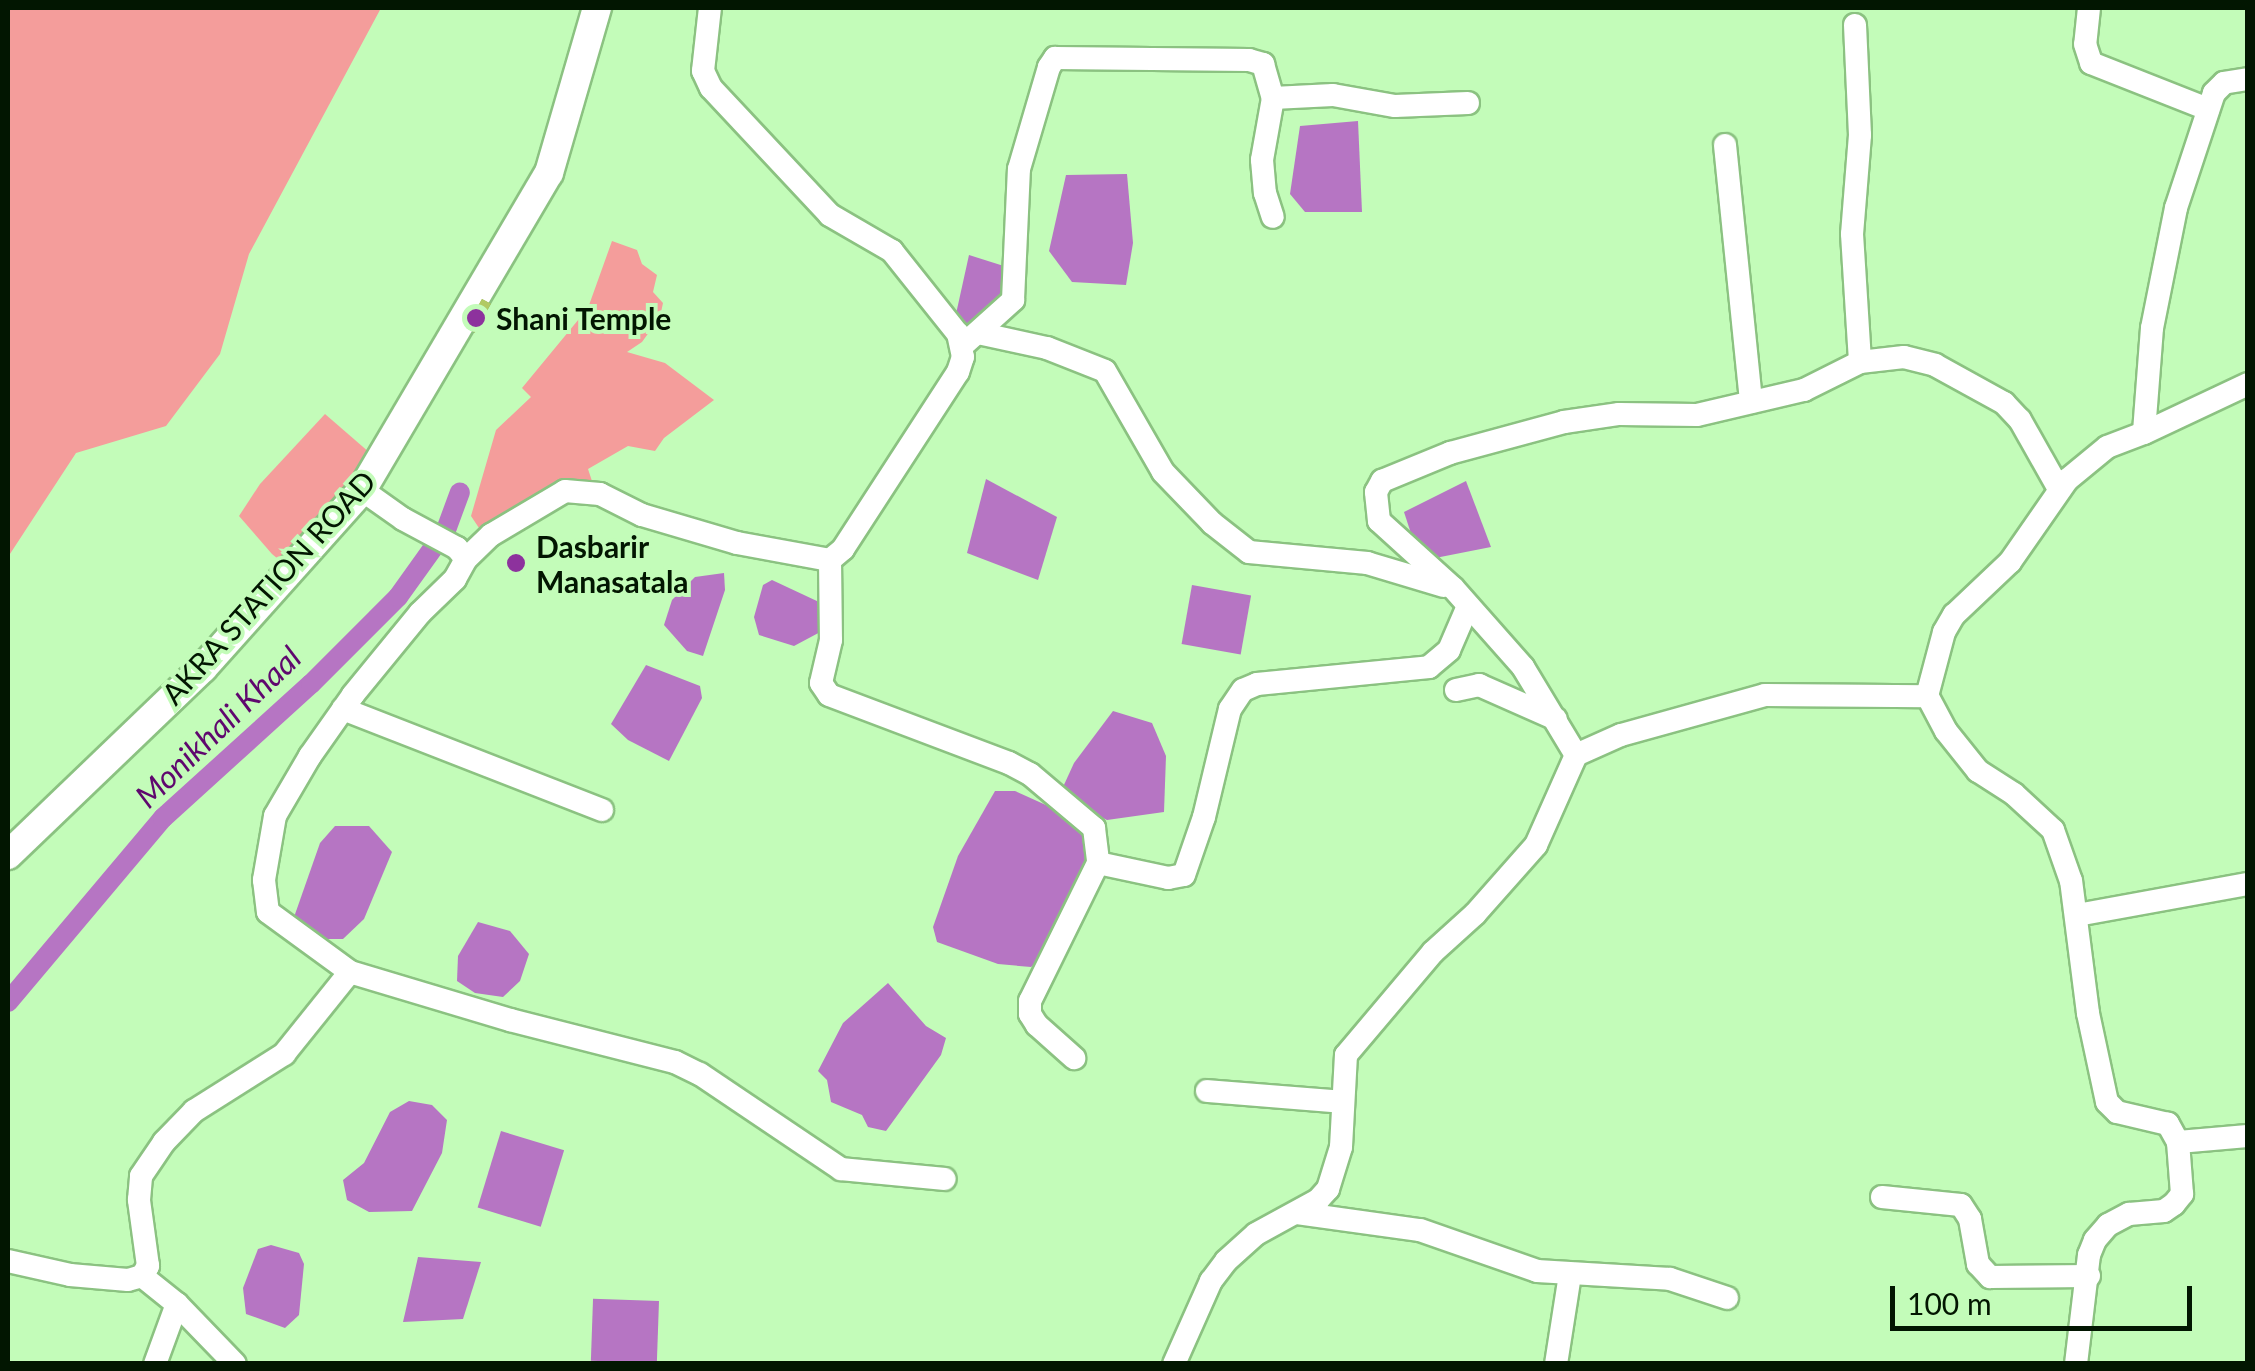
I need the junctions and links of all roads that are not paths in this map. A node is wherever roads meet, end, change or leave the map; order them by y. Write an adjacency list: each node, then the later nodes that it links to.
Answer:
1 (596, 8): 17 (main road, AKRA STATION ROAD)
2 (710, 8): 11 (street)
3 (2090, 8): 8 (street)
4 (1856, 26): 12 (street)
5 (2246, 75): 8 (street)
6 (1273, 98): 7 (street); 10 (street); 11 (street)
7 (1468, 103)
8 (2208, 109): 15 (street)
9 (1725, 145): 14 (street)
10 (1272, 217)
11 (970, 340): 19 (street); 20 (street)
12 (1860, 362): 14 (street); 16 (street)
13 (2248, 384): 15 (street)
14 (1751, 402): 20 (street)
15 (2144, 433): 16 (street)
16 (2069, 478): 22 (street)
17 (362, 490): 18 (street); 27 (main road, AKRA STATION ROAD)
18 (461, 553): 19 (street); 23 (street)
19 (830, 560): 28 (street)
20 (1460, 597): 24 (street); 28 (street)
21 (1456, 690): 24 (street)
22 (1927, 696): 25 (street); 30 (street)
23 (342, 709): 26 (street); 31 (street)
24 (1556, 719): 25 (street)
25 (1576, 755): 34 (street)
26 (602, 810)
27 (8, 855)
28 (1098, 862): 32 (street)
29 (2248, 884): 30 (street)
30 (2077, 915): 36 (street)
31 (350, 972): 37 (street); 42 (street)
32 (1074, 1058)
33 (1207, 1091): 34 (street)
34 (1344, 1102): 39 (street)
35 (2248, 1136): 36 (street)
36 (2178, 1142): 43 (street)
37 (945, 1179)
38 (1882, 1197): 43 (street)
39 (1297, 1213): 41 (street); 48 (street)
40 (8, 1261): 42 (street)
41 (1570, 1275): 44 (street); 49 (street)
42 (142, 1276): 45 (street)
43 (2089, 1276): 50 (street)
44 (1727, 1298)
45 (177, 1304): 46 (street); 47 (street)
46 (156, 1364)
47 (235, 1364)
48 (1174, 1364)
49 (1556, 1364)
50 (2076, 1364)

